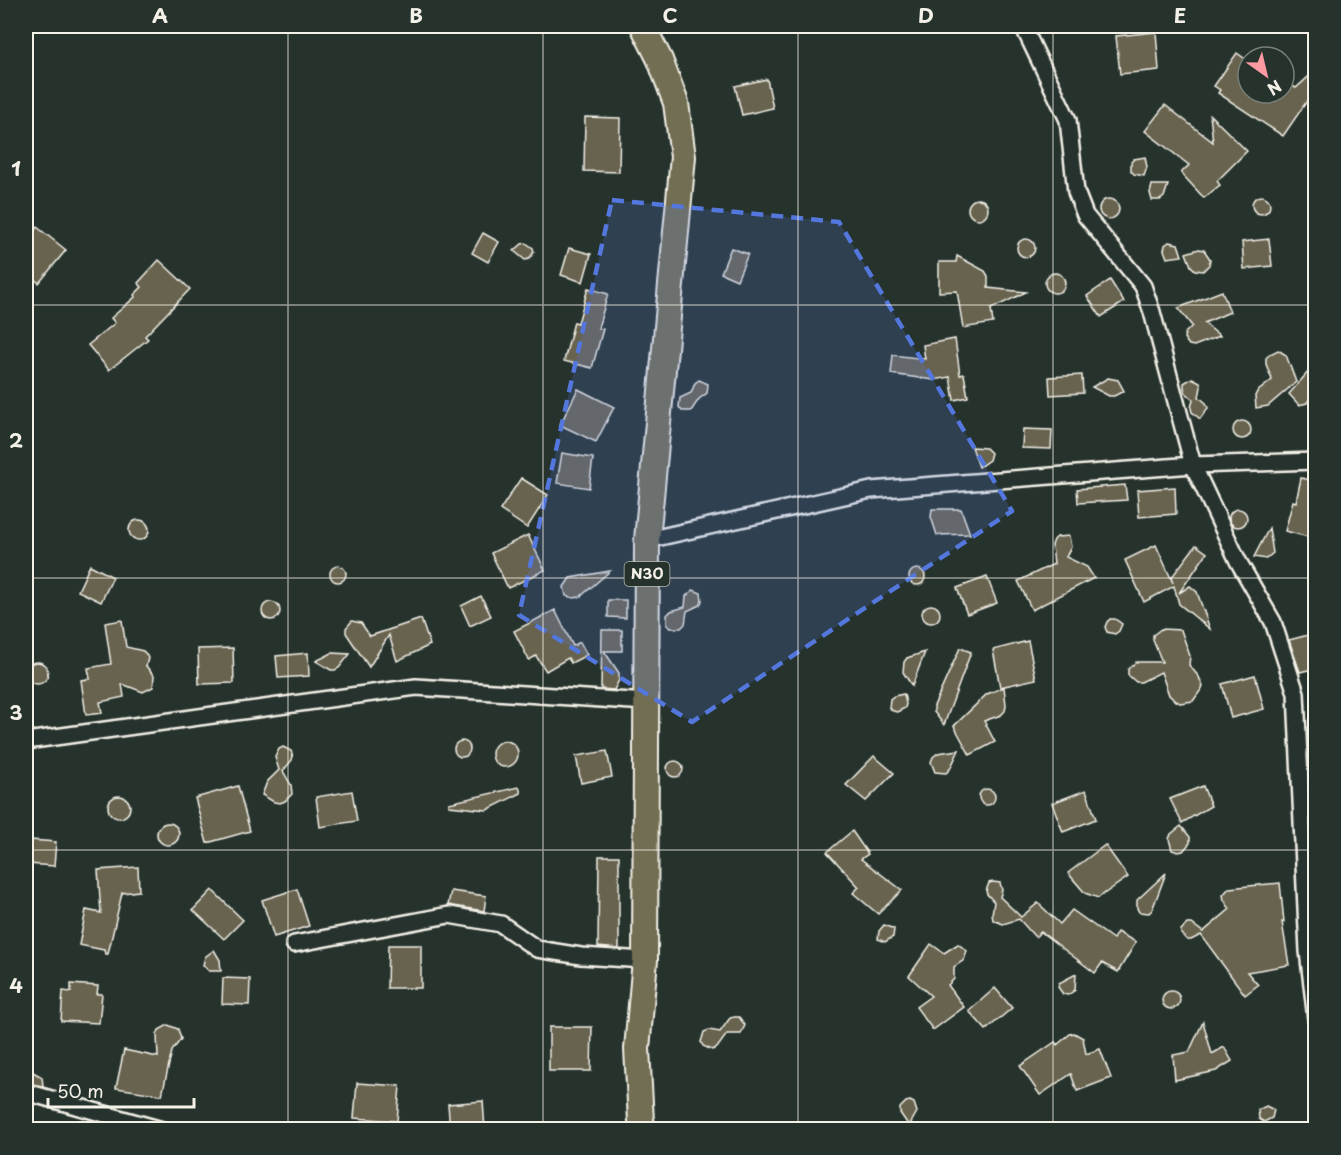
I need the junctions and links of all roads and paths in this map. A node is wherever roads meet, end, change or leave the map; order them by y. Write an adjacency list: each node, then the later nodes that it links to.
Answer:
1 (643, 26): 5 (main road, N30)
2 (1023, 26): 4 (street)
3 (1316, 461): 4 (street)
4 (1193, 465): 5 (street); 10 (street)
5 (647, 540): 6 (main road, N30)
6 (647, 702): 7 (street); 9 (main road, N30)
7 (26, 741)
8 (294, 944): 9 (street)
9 (645, 960): 13 (main road, N30)
10 (1316, 1019)
11 (26, 1092): 12 (street)
12 (162, 1130)
13 (644, 1130)

